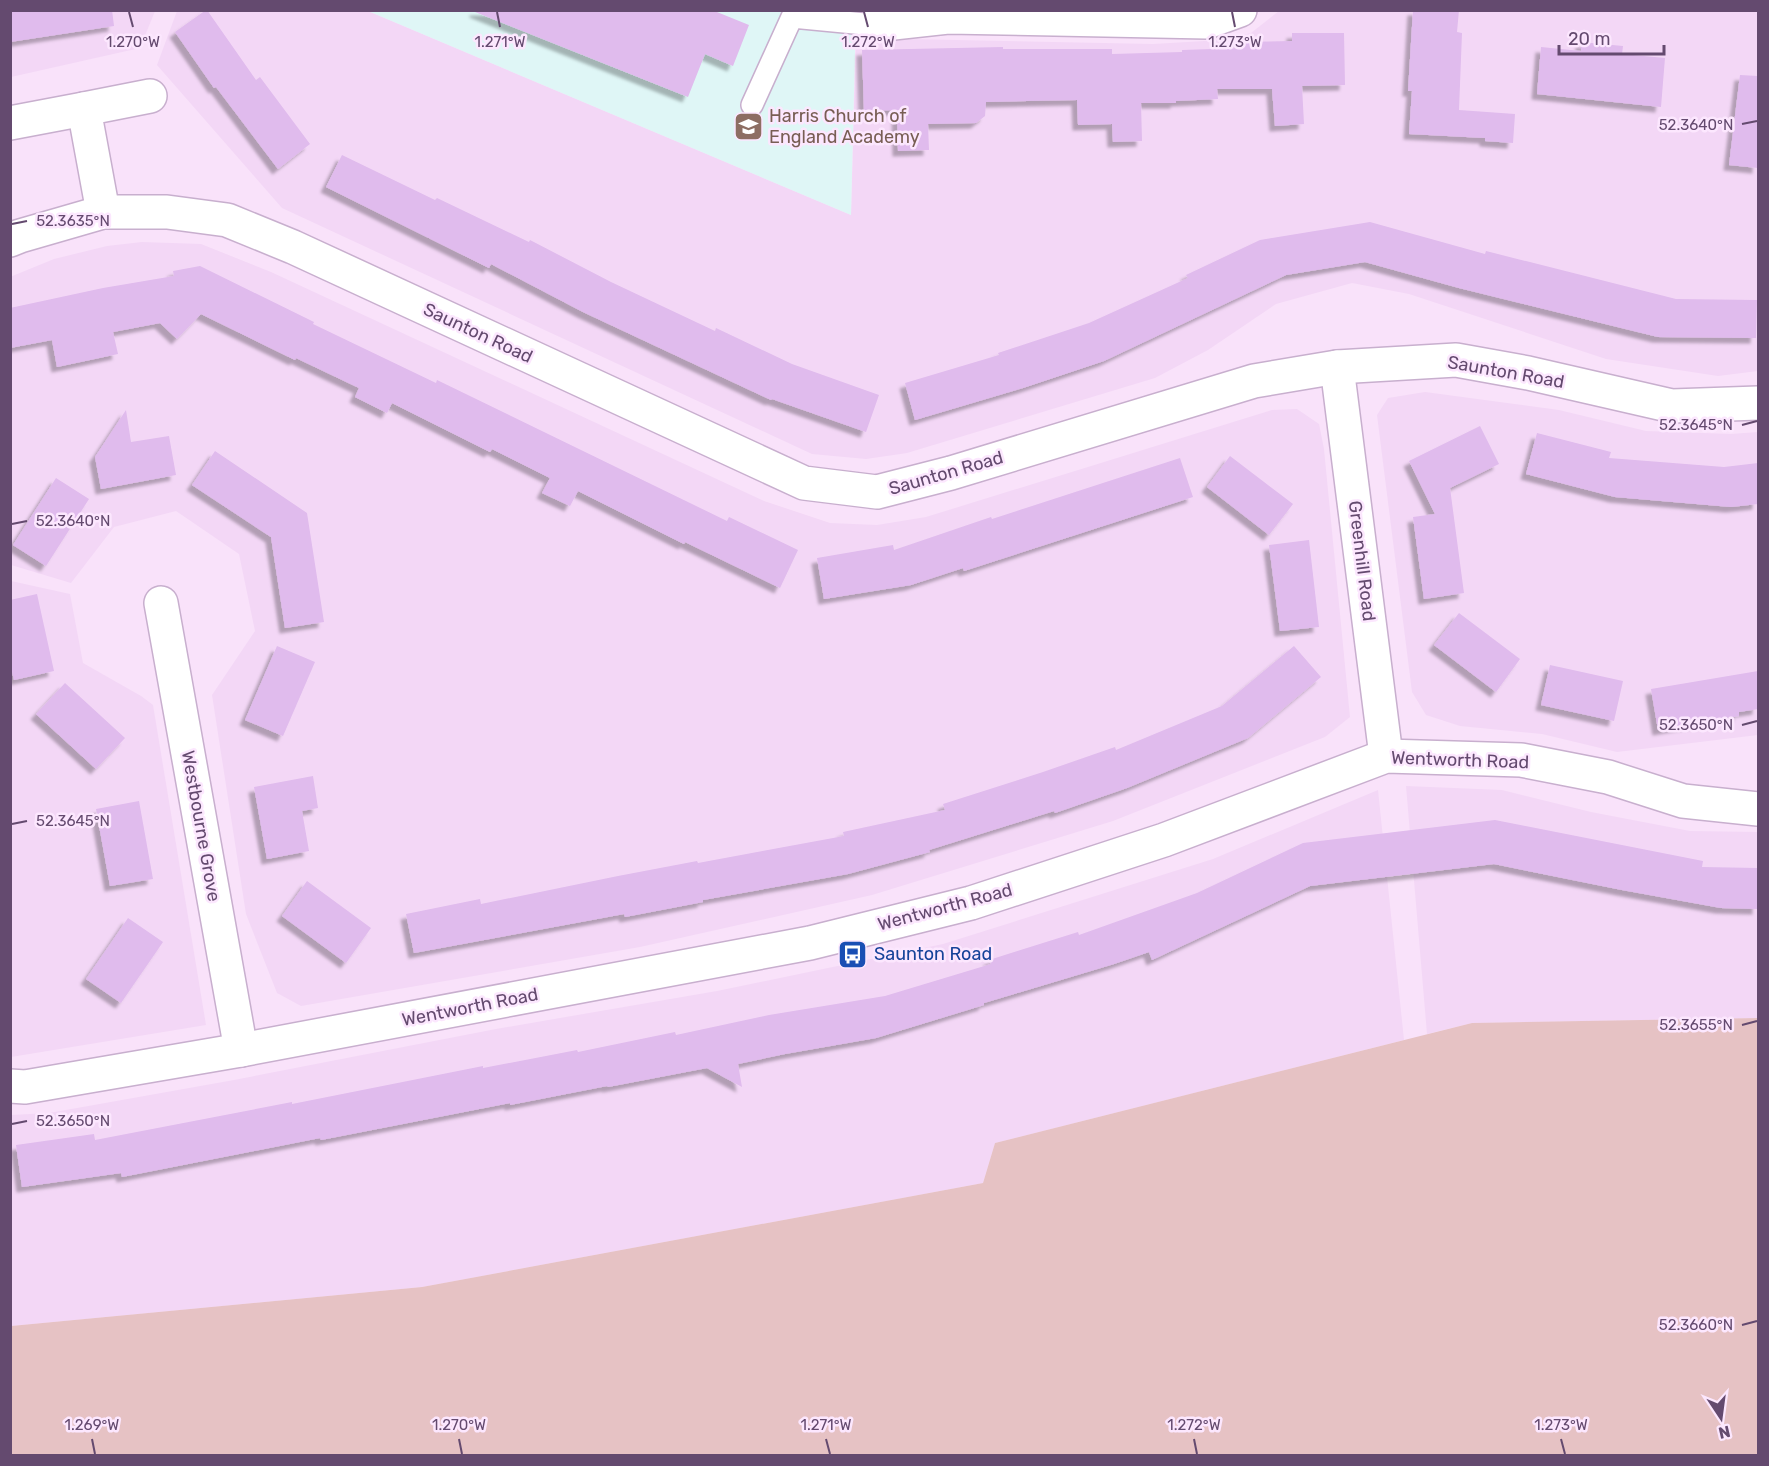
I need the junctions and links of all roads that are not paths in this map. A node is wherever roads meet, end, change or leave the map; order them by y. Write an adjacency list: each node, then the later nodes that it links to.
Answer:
1 (1240, 10): 3 (street)
2 (793, 14): 4 (lane); 6 (lane)
3 (947, 14): 4 (street)
4 (875, 25)
5 (150, 96): 7 (street)
6 (752, 105)
7 (84, 109): 8 (street); 9 (street)
8 (10, 123)
9 (103, 212): 10 (street, Saunton Road); 11 (street, Saunton Road)
10 (10, 240)
11 (1337, 367): 12 (street, Saunton Road); 14 (street, Greenhill Road)
12 (1758, 403)
13 (161, 603): 16 (street, Westbourne Grove)
14 (1386, 756): 15 (street, Wentworth Road); 16 (street, Wentworth Road)
15 (1758, 808)
16 (241, 1050): 17 (street, Wentworth Road)
17 (10, 1086)

